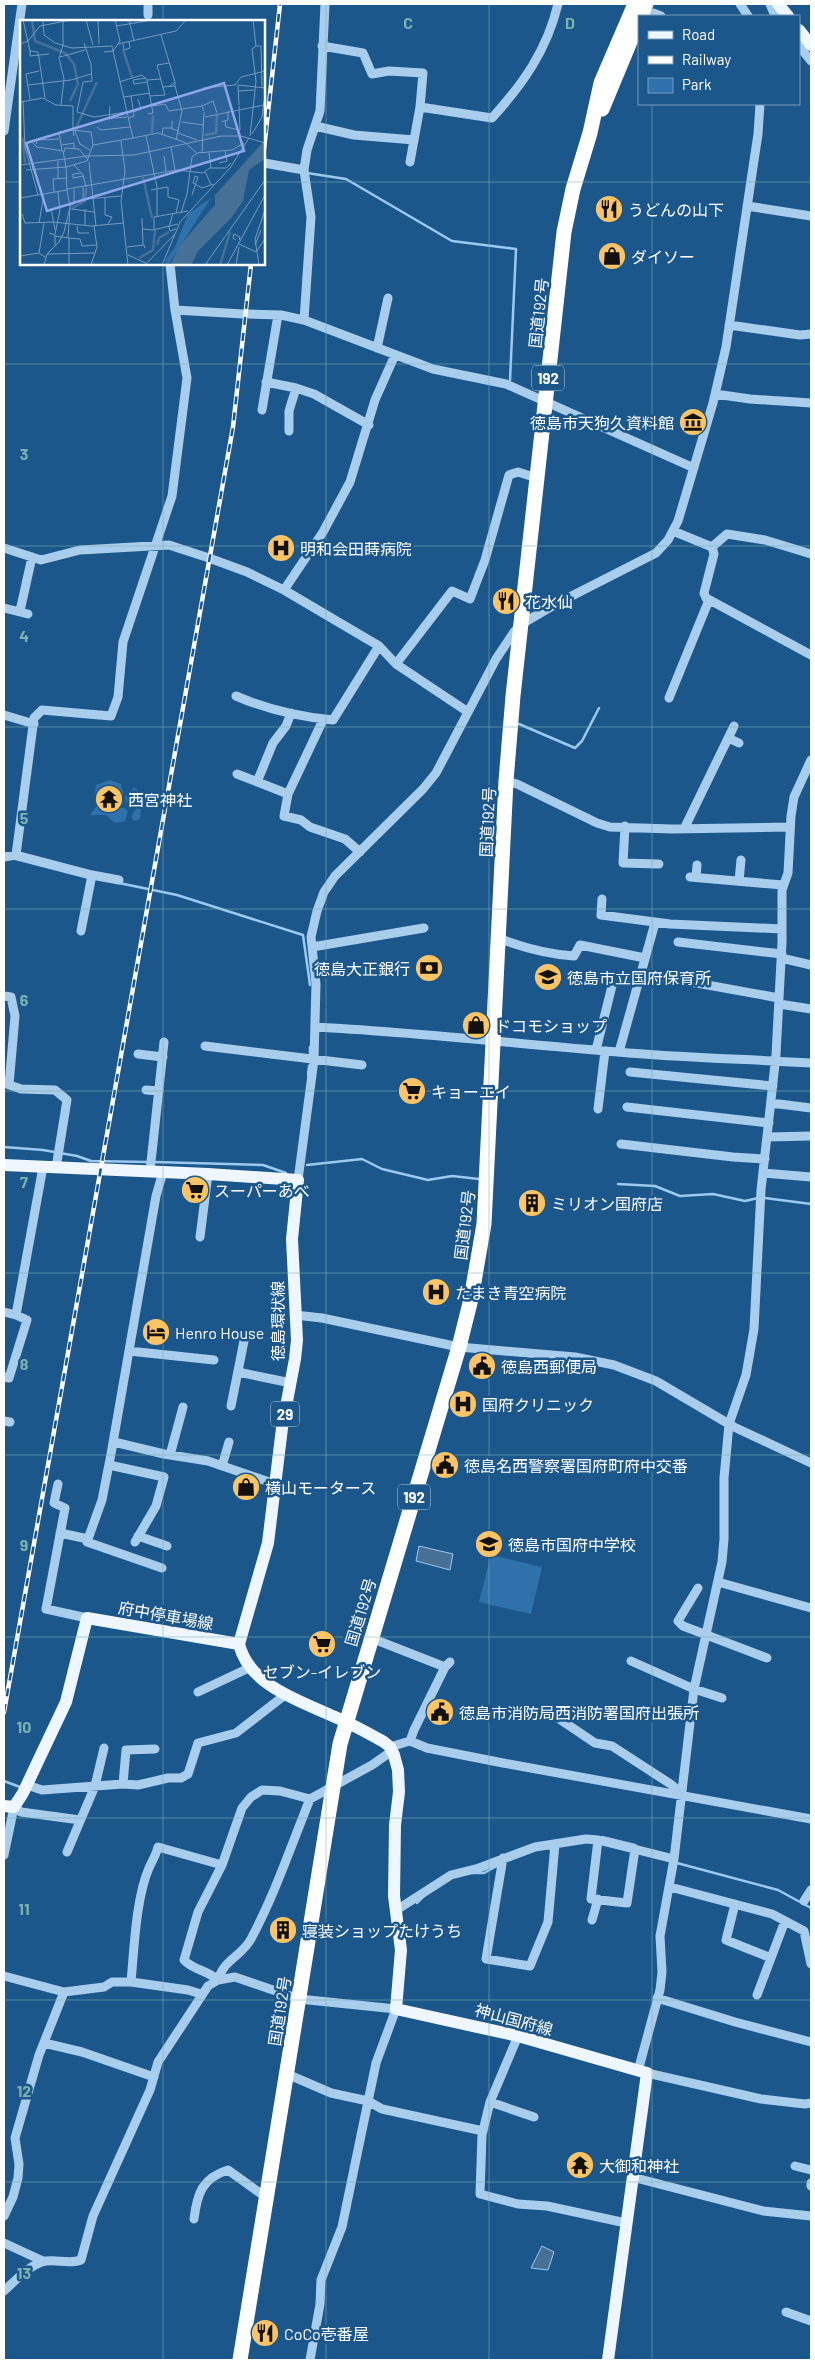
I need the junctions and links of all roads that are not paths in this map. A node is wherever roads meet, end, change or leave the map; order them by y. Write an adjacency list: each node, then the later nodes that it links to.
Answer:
1 (22, 4): 20 (street)
2 (148, 4): 8 (street)
3 (325, 4): 14 (street)
4 (558, 4): 18 (street)
5 (635, 4): 21 (highway, 国道192号 / 192)
6 (740, 4): 9 (street)
7 (778, 4): 10 (main road)
8 (148, 15)
9 (747, 15)
10 (787, 15)
11 (638, 22): 21 (highway, 国道192号 / 192)
12 (800, 31): 13 (main road)
13 (811, 45)
14 (322, 46): 18 (street); 19 (street)
15 (800, 47): 16 (street)
16 (811, 62)
17 (760, 105): 26 (street)
18 (420, 107): 22 (street)
19 (315, 126): 22 (street); 25 (street)
20 (4, 131)
21 (590, 133): 40 (highway, 国道192号 / 192)
22 (414, 140): 23 (street)
23 (410, 162)
24 (265, 163): 25 (street)
25 (304, 172): 32 (street)
26 (747, 206): 27 (street); 33 (street)
27 (811, 216)
28 (170, 265): 30 (street)
29 (388, 298): 35 (street)
30 (175, 310): 31 (street); 48 (street)
31 (278, 315): 32 (street); 37 (street)
32 (304, 320): 35 (street)
33 (729, 325): 34 (street); 39 (street)
34 (811, 334)
35 (377, 348): 36 (street)
36 (395, 355): 40 (street); 43 (street)
37 (266, 382): 38 (street); 42 (street)
38 (296, 388): 43 (street); 44 (street)
39 (716, 394): 41 (street); 45 (street)
40 (546, 401): 45 (street); 46 (highway, 国道192号 / 192)
41 (811, 403)
42 (262, 410)
43 (369, 425): 53 (street)
44 (289, 431)
45 (694, 468): 47 (street)
46 (537, 478): 56 (highway, 国道192号 / 192); 59 (street)
47 (673, 531): 49 (street); 56 (street)
48 (155, 547): 52 (street); 53 (street); 66 (street)
49 (712, 547): 51 (street); 54 (street)
50 (4, 548): 52 (street)
51 (811, 554)
52 (32, 557): 55 (street)
53 (284, 590): 57 (street)
54 (708, 600): 58 (street); 61 (street)
55 (4, 608)
56 (520, 625): 62 (street); 72 (highway, 国道192号 / 192)
57 (379, 646): 59 (street); 65 (street)
58 (811, 655)
59 (396, 664): 62 (street)
60 (236, 696): 63 (street)
61 (669, 698)
62 (468, 712): 78 (street)
63 (291, 713): 65 (street); 73 (street)
64 (4, 715): 66 (street)
65 (324, 720): 74 (street)
66 (34, 724): 79 (street)
67 (734, 726): 68 (street)
68 (728, 738): 69 (street); 77 (street)
69 (739, 743)
70 (811, 760): 76 (street)
71 (237, 774): 73 (street)
72 (506, 781): 75 (street); 92 (highway, 国道192号 / 192)
73 (257, 782): 74 (street)
74 (288, 794): 78 (street)
75 (625, 826): 77 (street); 81 (street)
76 (790, 827): 77 (street); 86 (street)
77 (684, 829)
78 (360, 852): 94 (street)
79 (10, 856): 83 (street)
80 (741, 860): 85 (street)
81 (658, 864)
82 (696, 865): 85 (street)
83 (92, 878): 84 (street); 91 (street)
84 (118, 880)
85 (739, 881): 86 (street)
86 (784, 885): 90 (street)
87 (602, 899): 88 (street)
88 (656, 923): 90 (street); 96 (street)
89 (424, 928): 94 (street)
90 (782, 928): 95 (street)
91 (81, 931)
92 (498, 938): 96 (street); 105 (highway, 国道192号 / 192)
93 (678, 942): 95 (street)
94 (312, 947): 103 (street)
95 (782, 956): 97 (street); 101 (street)
96 (645, 958): 98 (street)
97 (811, 965)
98 (641, 973): 101 (street); 108 (street)
99 (612, 986): 107 (street)
100 (4, 996): 116 (street)
101 (779, 1001): 102 (street); 112 (street)
102 (811, 1009)
103 (315, 1027): 105 (street); 111 (street)
104 (164, 1042): 110 (street)
105 (494, 1042): 107 (street); 141 (highway, 国道192号 / 192)
106 (205, 1046): 111 (street)
107 (600, 1051): 108 (street); 123 (street)
108 (619, 1052): 112 (street)
109 (138, 1054): 110 (street)
110 (163, 1057): 119 (street)
111 (314, 1060): 114 (street); 135 (street)
112 (775, 1061): 113 (street); 117 (street)
113 (811, 1063)
114 (362, 1065)
115 (630, 1072): 117 (street)
116 (6, 1084): 131 (street)
117 (772, 1086): 120 (street)
118 (146, 1090): 119 (street)
119 (159, 1091): 130 (street)
120 (771, 1104): 122 (street); 124 (street)
121 (627, 1107): 124 (street)
122 (811, 1108)
123 (598, 1109)
124 (769, 1123): 126 (street)
125 (811, 1136): 126 (street)
126 (767, 1137): 128 (street)
127 (621, 1144): 128 (street)
128 (765, 1159): 132 (street)
129 (4, 1165): 131 (main road)
130 (154, 1167): 131 (main road); 133 (main road); 142 (street)
131 (50, 1168): 138 (street)
132 (763, 1173): 134 (street); 149 (street)
133 (208, 1174): 135 (main road); 136 (street)
134 (811, 1177)
135 (298, 1180): 139 (main road, 徳島環状線 / 29)
136 (200, 1236)
137 (4, 1312): 138 (street)
138 (16, 1315): 145 (street)
139 (295, 1315): 141 (street); 146 (main road, 徳島環状線 / 29)
140 (244, 1342): 144 (street)
141 (459, 1347): 149 (street); 167 (highway, 国道192号 / 192)
142 (129, 1351): 143 (street); 150 (street)
143 (214, 1360)
144 (238, 1372): 146 (street); 147 (street)
145 (4, 1377)
146 (291, 1383): 157 (main road, 徳島環状線 / 29)
147 (231, 1406)
148 (184, 1407): 152 (street)
149 (729, 1424): 153 (street); 162 (street)
150 (114, 1442): 152 (street); 154 (street)
151 (229, 1442): 155 (street)
152 (170, 1455): 155 (street)
153 (811, 1463)
154 (109, 1465): 158 (street); 160 (street)
155 (222, 1466): 157 (street)
156 (58, 1484): 158 (street)
157 (275, 1484): 168 (main road, 徳島環状線 / 29)
158 (60, 1533): 165 (street)
159 (87, 1542): 161 (street)
160 (163, 1542)
161 (162, 1568)
162 (718, 1582): 164 (street); 166 (street)
163 (698, 1588): 166 (street)
164 (811, 1608)
165 (87, 1618): 168 (main road, 府中停車場線); 183 (main road)
166 (706, 1636): 169 (street); 172 (street)
167 (371, 1638): 177 (highway, 国道192号 / 192); 178 (street)
168 (239, 1644): 171 (main road)
169 (767, 1658)
170 (631, 1661): 172 (street)
171 (252, 1667): 173 (street); 174 (main road)
172 (694, 1689): 175 (street); 186 (street)
173 (198, 1692)
174 (285, 1695): 177 (main road); 182 (street)
175 (722, 1698)
176 (541, 1716): 186 (street)
177 (346, 1722): 181 (main road); 185 (highway, 国道192号 / 192)
178 (410, 1742): 181 (street); 186 (street)
179 (104, 1748): 184 (street)
180 (155, 1749): 182 (street)
181 (391, 1749): 185 (street); 204 (main road)
182 (123, 1784): 184 (street)
183 (27, 1785): 184 (street); 188 (main road)
184 (95, 1786): 190 (street)
185 (334, 1786): 187 (street); 216 (highway, 国道192号 / 192)
186 (682, 1794): 189 (street); 197 (street)
187 (310, 1799): 198 (street); 210 (street)
188 (9, 1806): 190 (street); 195 (street)
189 (811, 1819)
190 (80, 1820): 194 (street)
191 (598, 1840): 192 (street); 193 (street); 201 (street)
192 (555, 1844): 196 (street); 196 (street)
193 (635, 1849): 197 (street); 201 (street)
194 (68, 1852)
195 (4, 1856)
196 (504, 1858): 204 (street)
197 (674, 1859): 199 (street)
198 (222, 1865): 210 (street); 211 (street)
199 (670, 1887): 203 (street); 215 (street)
200 (811, 1890): 202 (street)
201 (598, 1899): 205 (street)
202 (804, 1901)
203 (735, 1904): 206 (street); 207 (street)
204 (395, 1911): 217 (main road)
205 (592, 1920)
206 (785, 1921): 207 (street); 208 (street)
207 (771, 1958): 214 (street)
208 (811, 1964)
209 (4, 1976): 212 (street)
210 (218, 1980): 213 (street); 216 (street)
211 (131, 1982): 212 (street); 213 (street)
212 (64, 1992): 220 (street)
213 (201, 1994): 223 (street)
214 (757, 1995)
215 (657, 1998): 219 (street); 221 (street)
216 (299, 1999): 217 (street); 222 (highway, 国道192号 / 192)
217 (396, 2009): 218 (main road, 神山国府線); 224 (street)
218 (518, 2036): 221 (main road, 神山国府線); 225 (street)
219 (811, 2042)
220 (44, 2043): 223 (street); 233 (street)
221 (642, 2072): 226 (street); 231 (main road)
222 (287, 2074): 224 (street); 232 (highway, 国道192号 / 192)
223 (154, 2077): 238 (street)
224 (368, 2101): 228 (street); 243 (street)
225 (490, 2102): 227 (street); 228 (street)
226 (811, 2103)
227 (534, 2117)
228 (483, 2132): 236 (street)
229 (795, 2166): 230 (street)
230 (811, 2170)
231 (632, 2177): 234 (street); 236 (main road)
232 (266, 2198): 235 (street); 242 (highway, 国道192号 / 192)
233 (4, 2216)
234 (811, 2216)
235 (194, 2219)
236 (626, 2223): 244 (main road)
237 (4, 2243): 238 (street)
238 (43, 2261): 239 (street)
239 (4, 2291)
240 (786, 2312): 241 (street)
241 (811, 2321)
242 (240, 2360)
243 (310, 2360)
244 (608, 2360)

